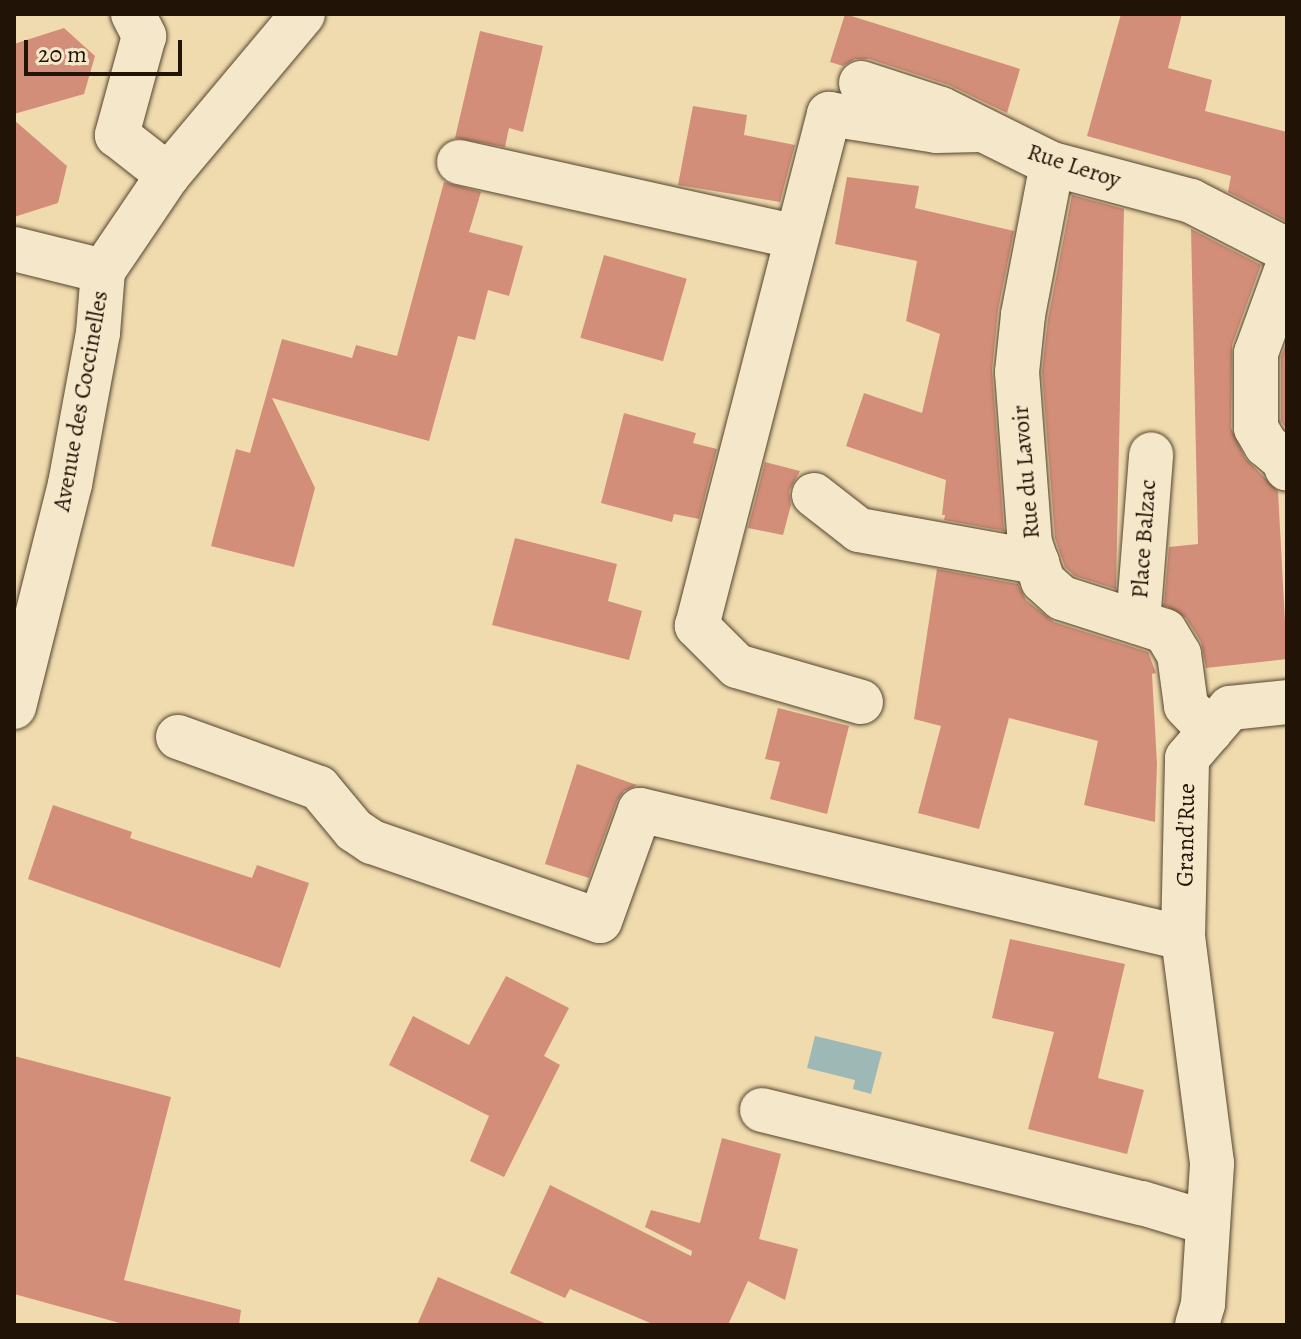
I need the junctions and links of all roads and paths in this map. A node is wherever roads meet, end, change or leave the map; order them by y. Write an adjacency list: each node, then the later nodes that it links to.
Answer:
1 (133, 14): 7 (street)
2 (303, 14): 7 (street, Avenue des Coccinelles)
3 (861, 83): 4 (street, Rue Leroy)
4 (981, 130): 6 (street, Rue Leroy); 8 (street)
5 (459, 162): 8 (street)
6 (1052, 164): 10 (street, Rue Leroy); 16 (street, Rue du Lavoir)
7 (168, 175): 12 (street, Avenue des Coccinelles)
8 (797, 237): 19 (street)
9 (14, 249): 12 (street)
10 (1287, 250)
11 (1287, 268): 14 (street)
12 (103, 271): 18 (street, Avenue des Coccinelles)
13 (1151, 455): 17 (street, Place Balzac)
14 (1287, 469)
15 (814, 495): 16 (street)
16 (1037, 562): 17 (street, Rue du Lavoir)
17 (1138, 622): 21 (street, Rue du Lavoir)
18 (16, 693)
19 (861, 702)
20 (1287, 702): 21 (street, Grand'Rue)
21 (1210, 731): 23 (street, Grand'Rue)
22 (178, 737): 23 (street)
23 (1183, 938): 25 (street, Grand'Rue)
24 (762, 1110): 25 (street)
25 (1208, 1223): 26 (street, Grand'Rue)
26 (1197, 1325)

